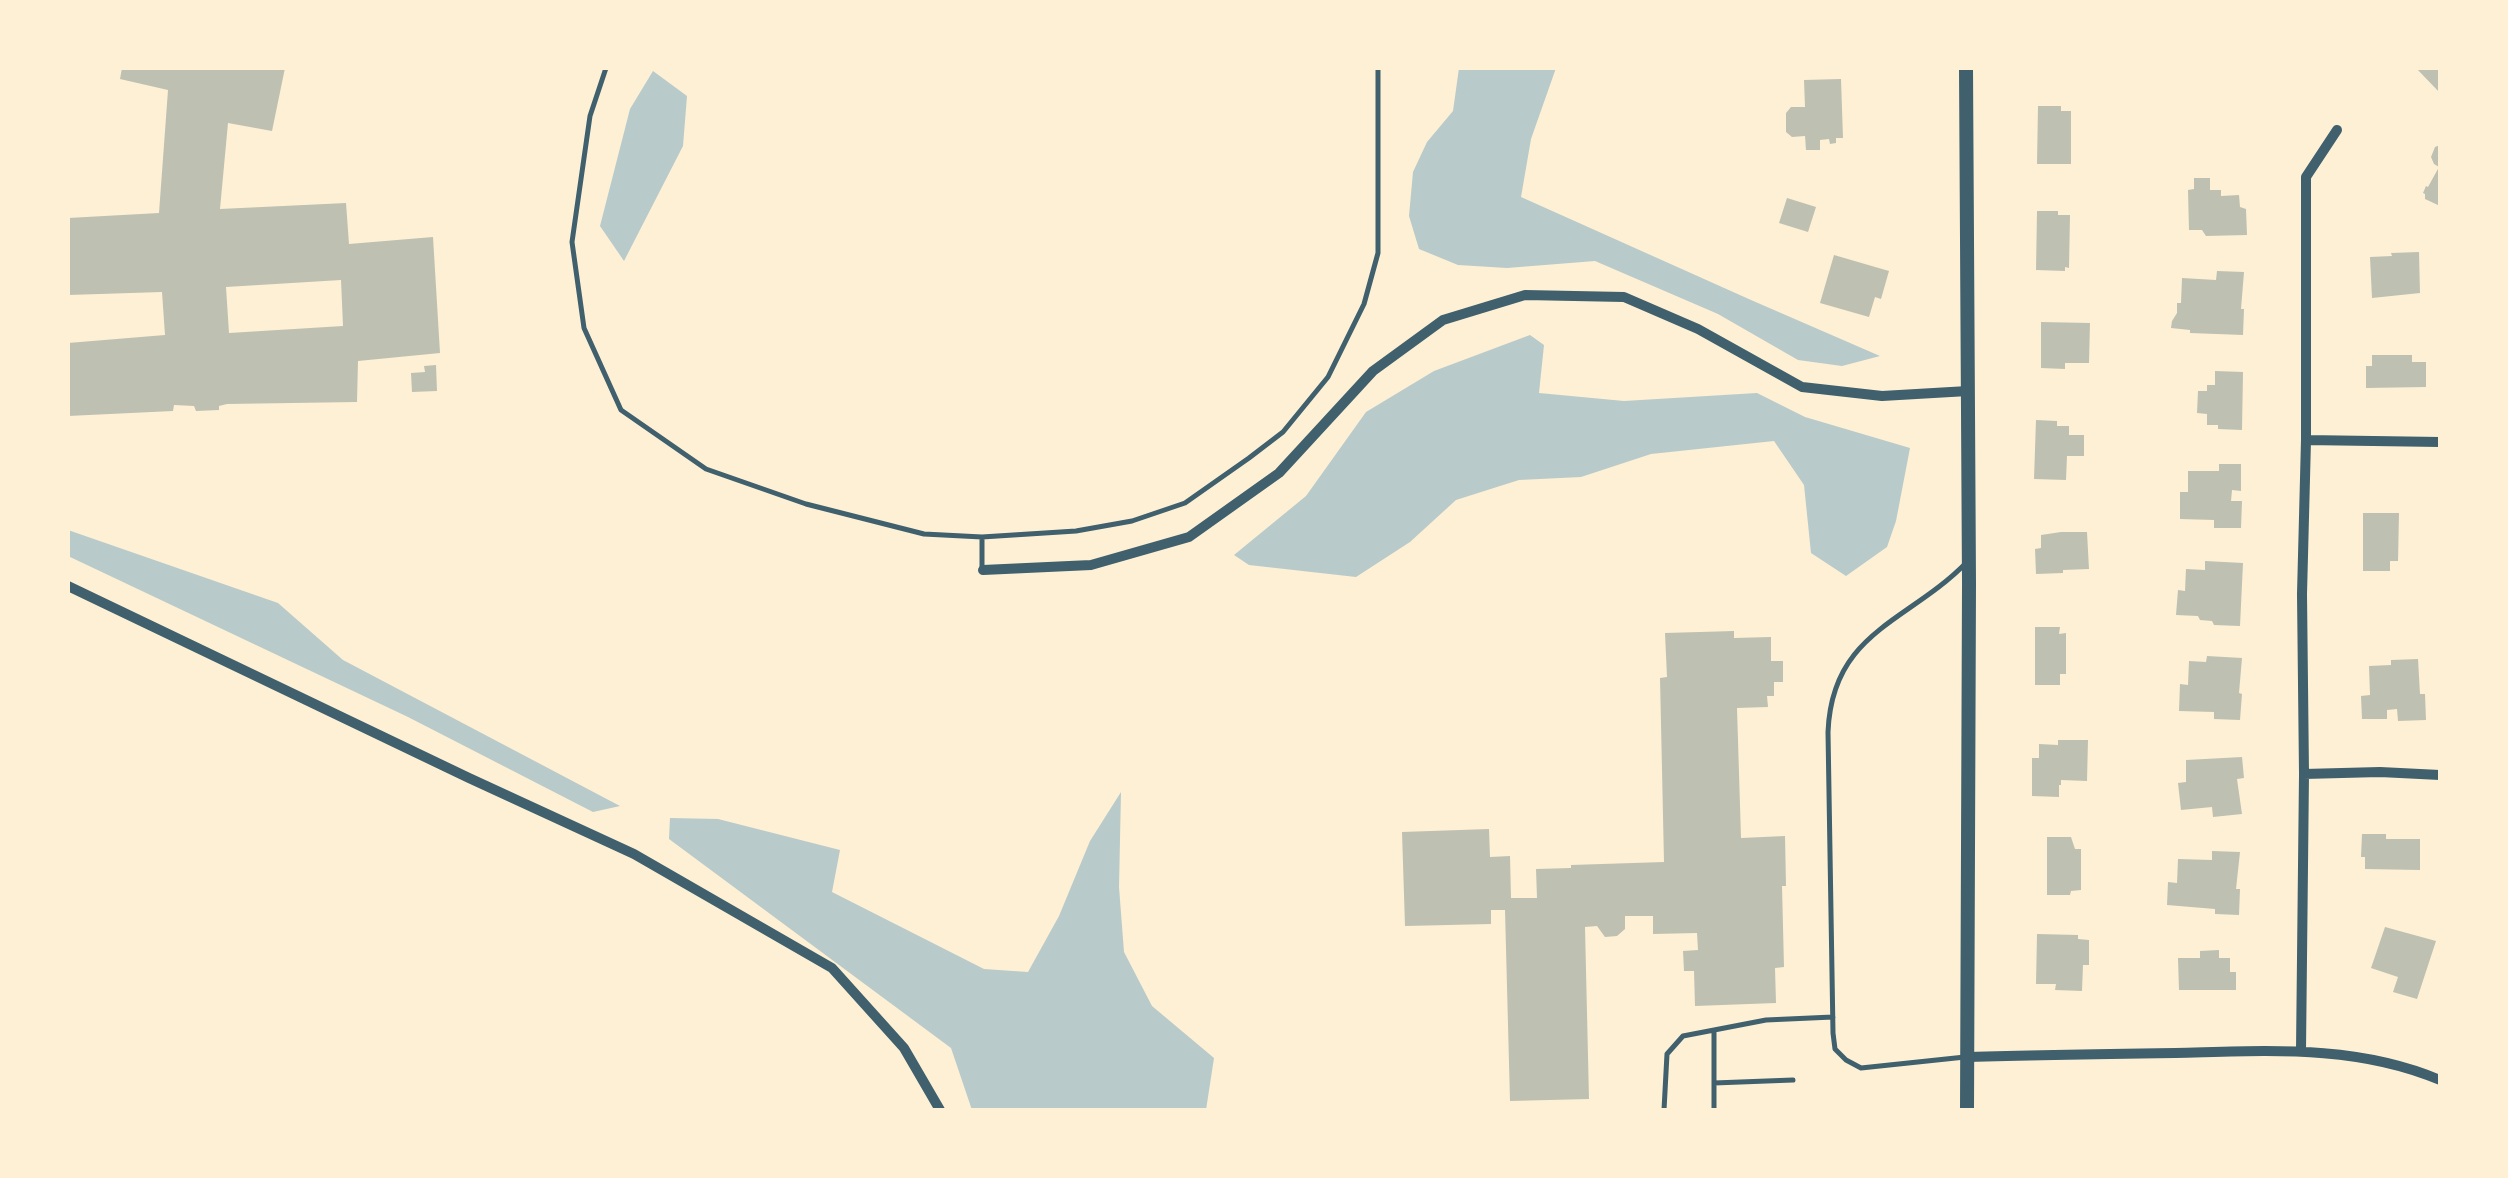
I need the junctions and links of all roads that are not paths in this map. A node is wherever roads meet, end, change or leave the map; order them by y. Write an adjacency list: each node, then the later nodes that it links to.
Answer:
1 (606, 68): 8 (lane)
2 (1378, 68): 8 (lane)
3 (1966, 68): 5 (street)
4 (2338, 130): 6 (street)
5 (1968, 390): 9 (street); 10 (street)
6 (2306, 440): 7 (street); 12 (street)
7 (2440, 442)
8 (982, 537): 10 (lane)
9 (1968, 560): 14 (lane); 17 (street)
10 (982, 570)
11 (68, 586): 21 (street)
12 (2304, 774): 13 (street); 16 (street)
13 (2440, 775)
14 (1833, 1018): 15 (lane); 17 (lane)
15 (1714, 1030): 20 (lane); 22 (lane)
16 (2301, 1050): 17 (street); 19 (street)
17 (1968, 1057): 24 (street)
18 (1794, 1080): 20 (lane)
19 (2440, 1080)
20 (1714, 1083): 23 (lane)
21 (940, 1110)
22 (1664, 1110)
23 (1714, 1110)
24 (1967, 1110)

